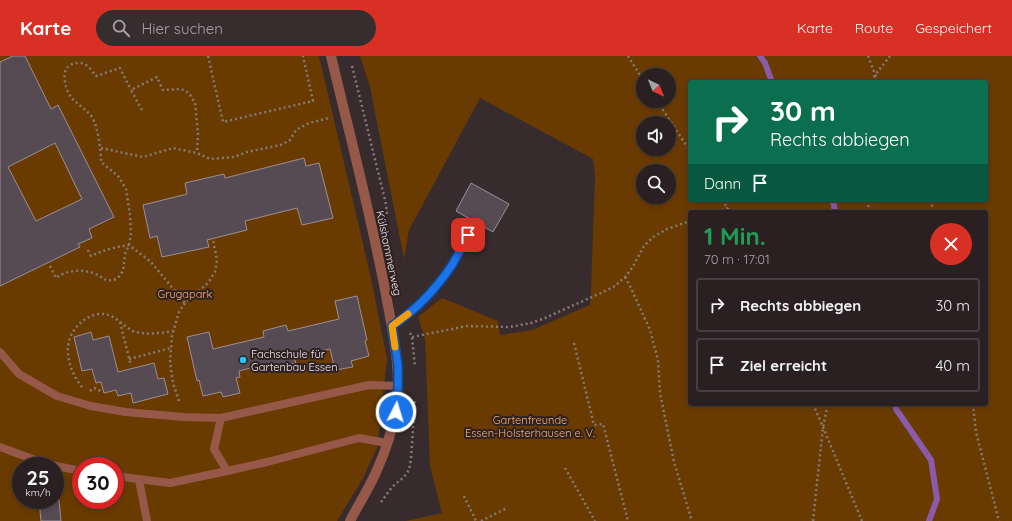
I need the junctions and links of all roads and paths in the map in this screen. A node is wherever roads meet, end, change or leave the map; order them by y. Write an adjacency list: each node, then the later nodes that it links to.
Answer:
1 (208, 56): 2 (path)
2 (303, 56)
3 (331, 56): 30 (street, Külshammerweg)
4 (628, 56): 7 (path)
5 (868, 56): 8 (path)
6 (890, 56): 8 (path)
7 (636, 69)
8 (875, 75): 9 (path); 10 (path)
9 (873, 80)
10 (877, 80)
11 (131, 90): 13 (path); 15 (path); 17 (path)
12 (662, 108): 16 (path)
13 (142, 110)
14 (331, 118): 17 (path)
15 (100, 148): 17 (path); 24 (path)
16 (688, 148)
17 (197, 152)
18 (724, 202): 19 (path)
19 (728, 208): 20 (path)
20 (722, 210)
21 (688, 222): 27 (path)
22 (468, 235): 30 (lane)
23 (213, 240): 28 (path)
24 (129, 245): 25 (path); 26 (path); 28 (path)
25 (88, 250)
26 (50, 266)
27 (625, 277): 32 (path); 61 (path)
28 (185, 303): 31 (path)
29 (120, 322): 31 (path); 36 (path); 39 (path)
30 (392, 326): 38 (street, Külshammerweg)
31 (173, 331): 34 (path)
32 (412, 337)
33 (574, 343): 60 (path)
34 (171, 348): 36 (path); 43 (path)
35 (0, 352): 43 (lane)
36 (129, 359): 37 (path)
37 (131, 366)
38 (398, 386): 44 (lane); 46 (street, Külshammerweg)
39 (89, 392)
40 (814, 406): 45 (path)
41 (828, 406): 45 (path)
42 (973, 406): 64 (path)
43 (184, 417): 44 (lane)
44 (221, 418): 50 (lane)
45 (823, 427): 62 (path); 63 (path)
46 (387, 443): 50 (lane); 56 (street, Külshammerweg)
47 (0, 447): 49 (lane)
48 (565, 468): 59 (path)
49 (72, 469)
50 (227, 471): 52 (lane)
51 (124, 478): 52 (lane)
52 (139, 480): 55 (lane)
53 (464, 496): 57 (path)
54 (507, 508): 58 (path)
55 (147, 521)
56 (350, 521)
57 (476, 521)
58 (481, 521)
59 (595, 521)
60 (628, 521)
61 (692, 521)
62 (813, 521)
63 (862, 521)
64 (999, 521)

